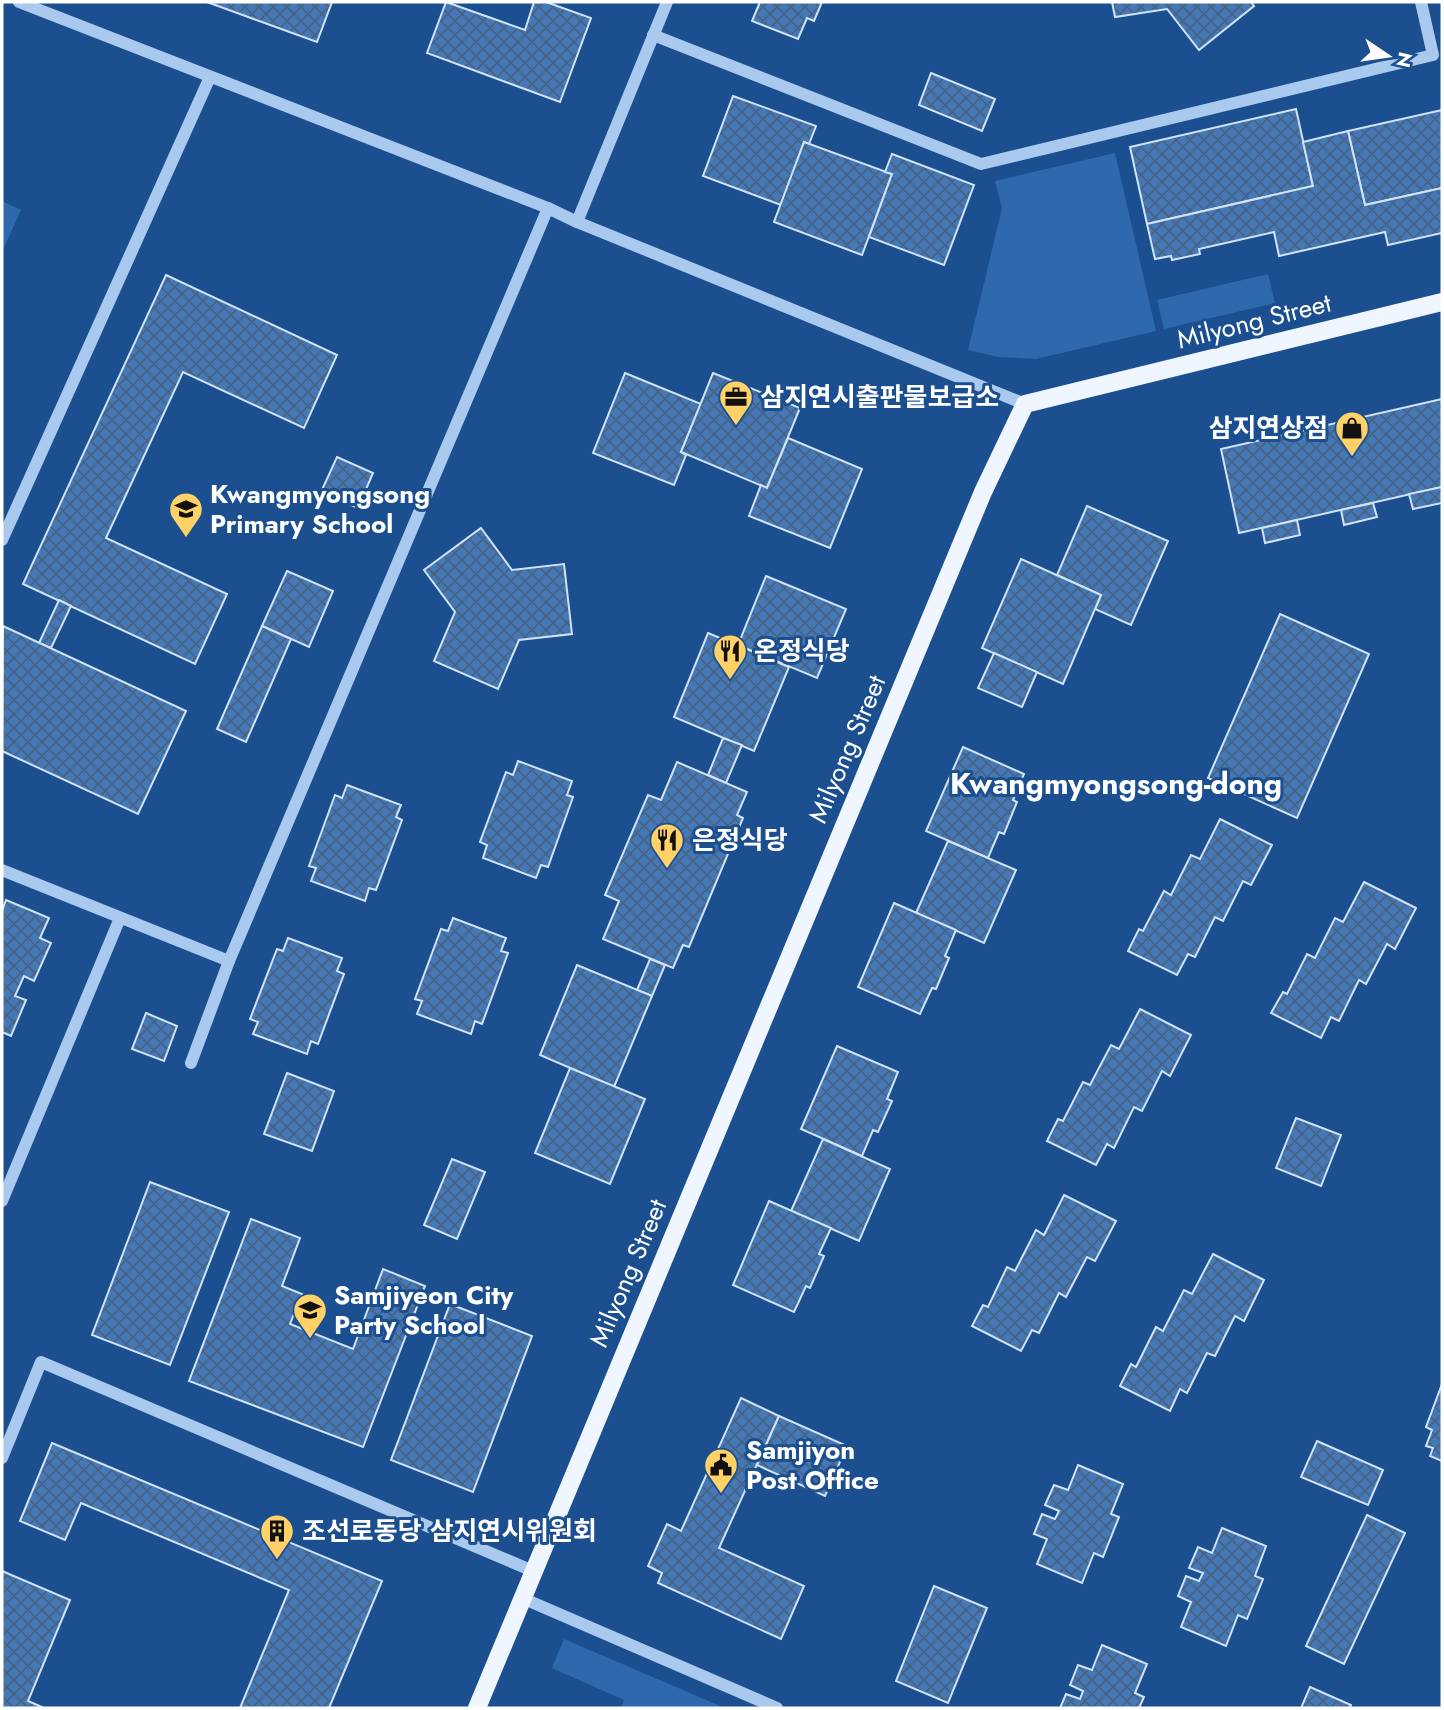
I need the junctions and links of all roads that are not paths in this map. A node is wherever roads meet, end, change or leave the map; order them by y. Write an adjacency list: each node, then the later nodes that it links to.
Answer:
1 (19, 2): 5 (street)
2 (667, 2): 4 (street)
3 (1421, 2): 4 (street)
4 (653, 35): 7 (street)
5 (210, 76): 6 (street); 10 (street)
6 (548, 208): 7 (street); 13 (street)
7 (577, 222): 9 (street)
8 (1442, 302): 9 (main road, Milyong Street)
9 (1025, 404): 17 (main road, Milyong Street)
10 (2, 540)
11 (2, 870): 12 (street)
12 (120, 918): 13 (street); 15 (street)
13 (229, 961): 14 (street)
14 (191, 1063)
15 (2, 1201)
16 (2, 1458): 17 (street)
17 (533, 1571): 18 (main road, Milyong Street)
18 (522, 1598): 19 (main road, Milyong Street); 20 (street)
19 (477, 1708)
20 (778, 1708)

